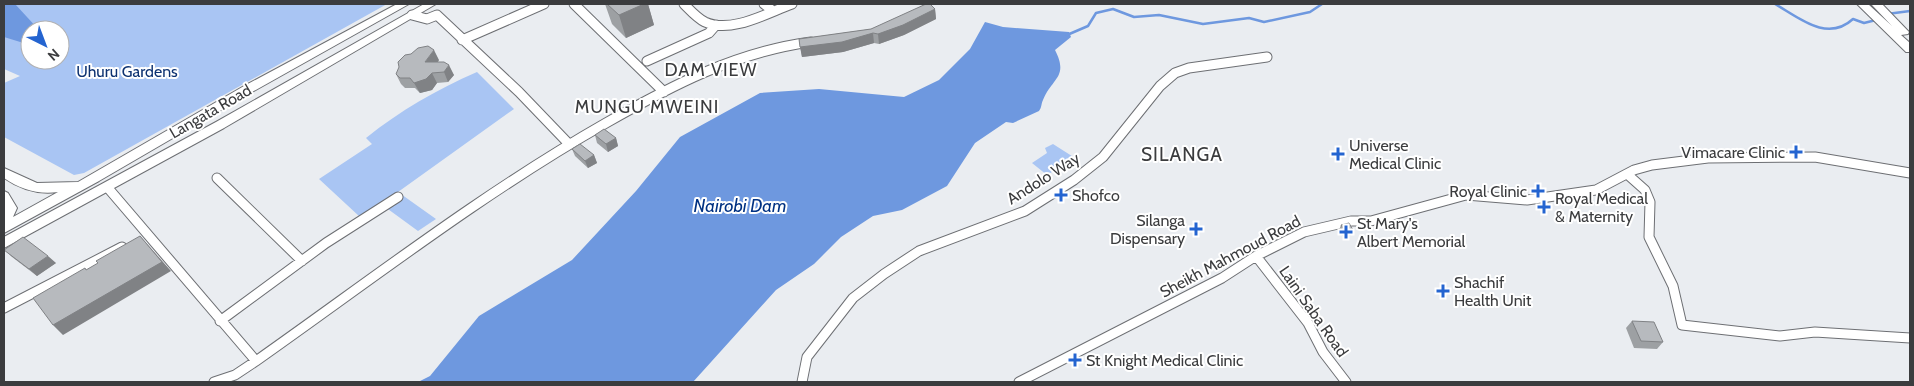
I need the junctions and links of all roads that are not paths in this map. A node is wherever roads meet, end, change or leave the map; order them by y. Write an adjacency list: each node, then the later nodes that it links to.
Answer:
1 (404, 4): 19 (main road, Langata Road)
2 (544, 4): 14 (street)
3 (574, 4): 21 (street)
4 (684, 4): 12 (street)
5 (764, 4): 9 (street)
6 (792, 4): 9 (street)
7 (429, 5): 10 (main road, Langata Road); 11 (street)
8 (1872, 6): 13 (main road); 16 (main road)
9 (772, 10): 12 (street)
10 (412, 15): 11 (street); 20 (main road, Langata Road)
11 (437, 15): 14 (street)
12 (716, 25): 18 (street)
13 (1910, 38)
14 (462, 40): 22 (street)
15 (819, 41): 21 (street)
16 (1910, 49)
17 (1267, 57): 42 (street, Andolo Way)
18 (647, 61)
19 (271, 77): 20 (main road); 26 (main road, Langata Road)
20 (288, 86): 28 (main road, Langata Road)
21 (664, 92): 22 (street)
22 (568, 143): 40 (street)
23 (4, 172): 26 (main road)
24 (1910, 173): 25 (street, Sheikh Mahmoud Road)
25 (1627, 174): 35 (street, Sheikh Mahmoud Road); 39 (street)
26 (95, 178): 32 (main road, Langata Road)
27 (217, 178): 36 (street)
28 (108, 188): 33 (street); 34 (main road, Langata Road)
29 (4, 196): 31 (main road)
30 (398, 197): 36 (street)
31 (4, 222)
32 (4, 228)
33 (138, 239): 37 (street); 38 (street)
34 (4, 243)
35 (1256, 256): 43 (street, Sheikh Mahmoud Road); 44 (street, Laini Saba Road)
36 (302, 261): 38 (street)
37 (4, 308)
38 (220, 321): 40 (street)
39 (1910, 338)
40 (256, 361): 41 (street)
41 (214, 382)
42 (802, 382)
43 (1019, 382)
44 (1346, 382)

